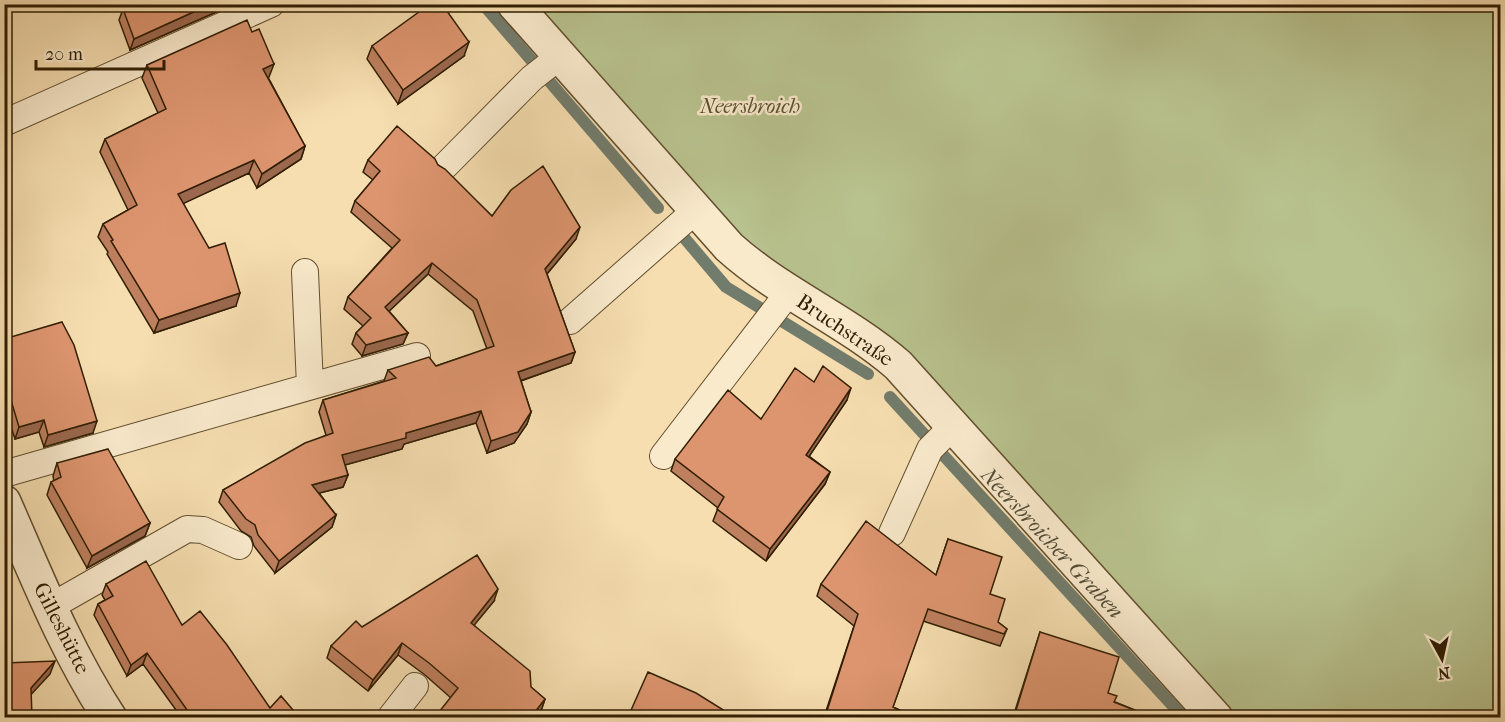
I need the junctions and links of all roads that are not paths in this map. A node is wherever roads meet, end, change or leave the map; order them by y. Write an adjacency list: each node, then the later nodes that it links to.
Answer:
1 (271, 4): 4 (lane)
2 (514, 4): 3 (street, Bruchstraße)
3 (546, 68): 5 (lane); 6 (street, Bruchstraße)
4 (4, 123)
5 (445, 166)
6 (681, 223): 8 (street, Bruchstraße); 9 (lane)
7 (305, 272): 11 (lane)
8 (779, 306): 12 (street, Bruchstraße); 13 (lane)
9 (570, 321)
10 (417, 356): 11 (lane)
11 (310, 386): 14 (lane)
12 (941, 438): 16 (lane); 22 (street, Bruchstraße)
13 (663, 456)
14 (4, 474)
15 (4, 502): 18 (street, Gilleshütte)
16 (892, 533)
17 (239, 546): 18 (lane)
18 (50, 607): 20 (street, Gilleshütte)
19 (415, 686): 21 (lane)
20 (110, 717)
21 (390, 717)
22 (1216, 717)

